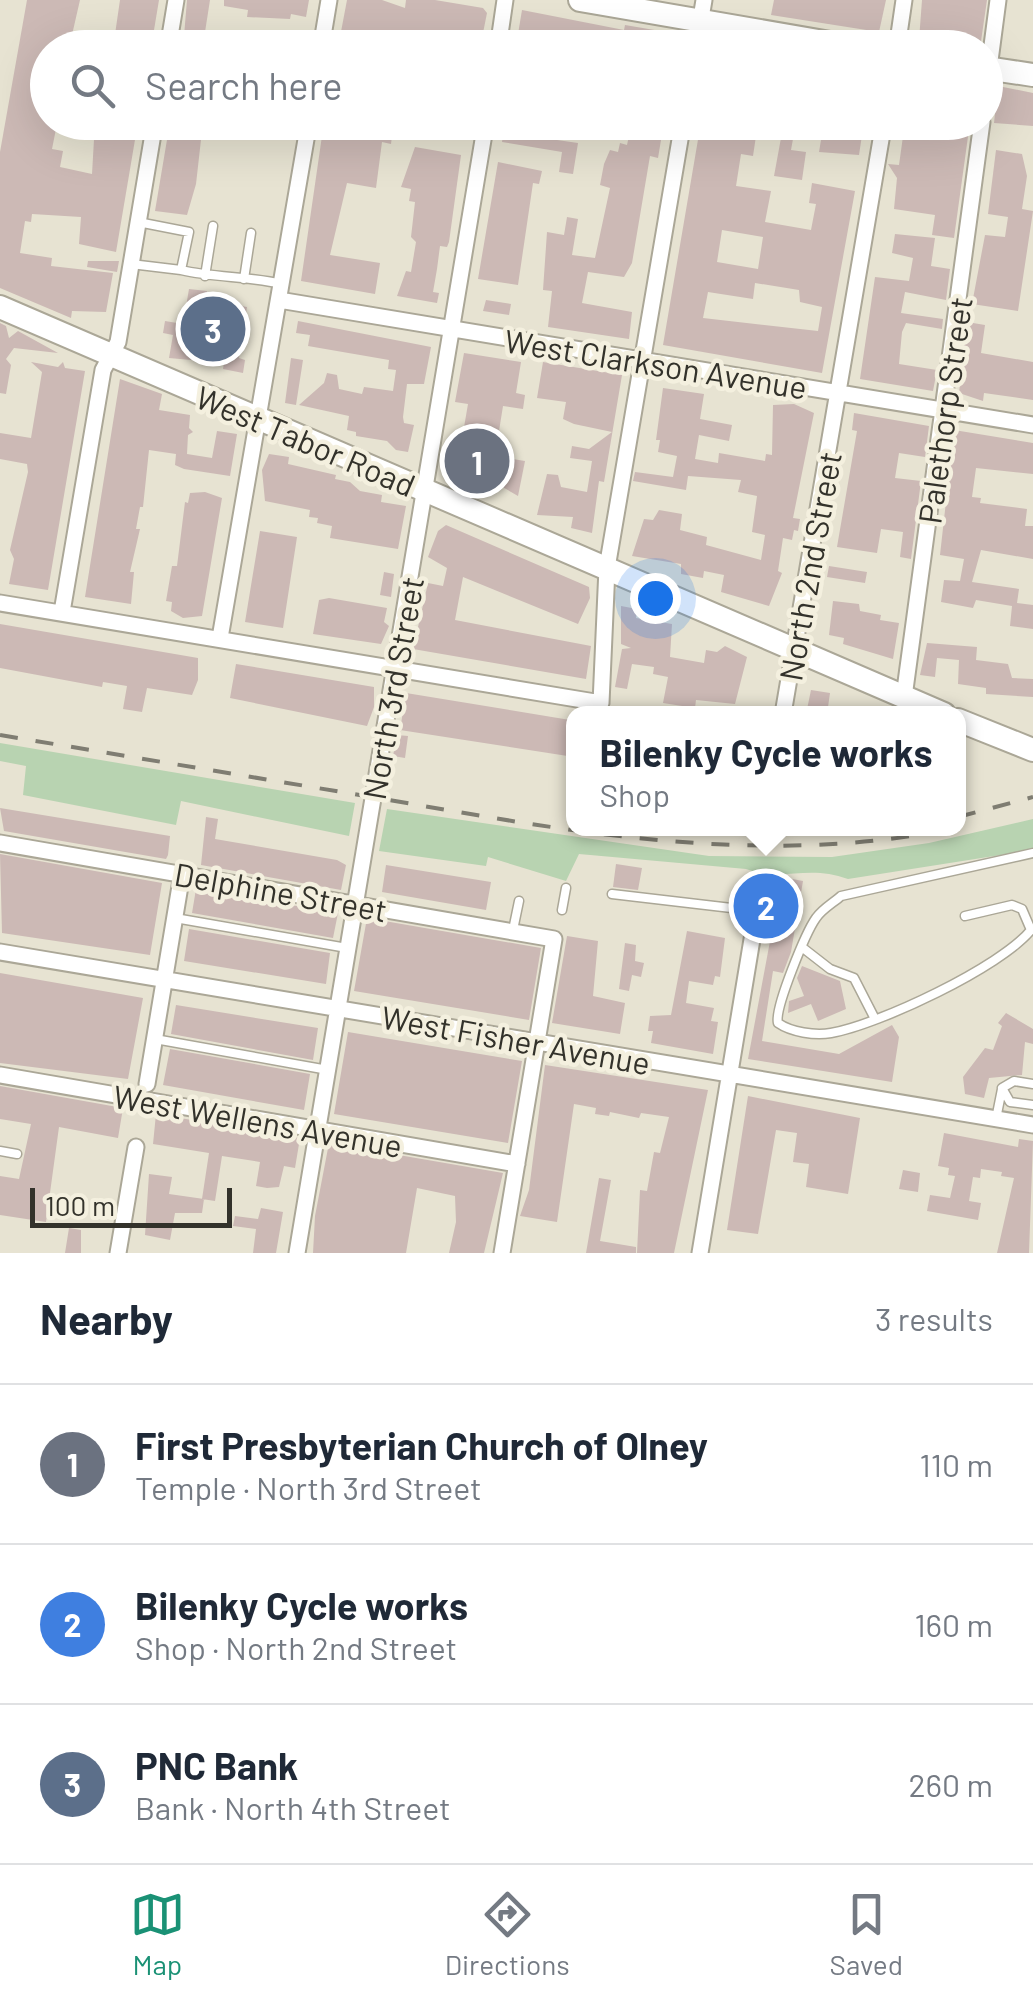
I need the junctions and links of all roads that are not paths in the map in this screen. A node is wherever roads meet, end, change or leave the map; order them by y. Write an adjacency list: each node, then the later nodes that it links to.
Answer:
1 (176, 0): 8 (street)
2 (329, 0): 9 (street)
3 (505, 0): 10 (street)
4 (580, 0): 7 (street)
5 (904, 0): 12 (street)
6 (998, 0): 13 (street)
7 (702, 10): 11 (street)
8 (171, 30)
9 (324, 30)
10 (501, 30)
11 (785, 30)
12 (900, 30)
13 (993, 30)
14 (1003, 76): 15 (street)
15 (1033, 76)
16 (152, 140): 22 (street)
17 (305, 140): 29 (street)
18 (483, 140): 31 (street, North 3rd Street)
19 (681, 140): 33 (street)
20 (881, 140): 34 (street, North 2nd Street)
21 (980, 140): 35 (street, Palethorp Street)
22 (138, 222): 25 (street); 26 (lane)
23 (214, 226): 27 (lane)
24 (251, 233): 28 (lane)
25 (131, 264): 26 (lane); 32 (street)
26 (181, 270): 27 (lane)
27 (205, 276): 28 (lane)
28 (244, 278): 29 (lane)
29 (281, 292): 31 (street, West Clarkson Avenue); 36 (street)
30 (0, 308): 32 (street, West Tabor Road)
31 (453, 330): 33 (street, West Clarkson Avenue); 38 (street, North 3rd Street)
32 (110, 357): 36 (street, West Tabor Road); 41 (street)
33 (643, 361): 34 (street, West Clarkson Avenue); 39 (street)
34 (839, 394): 35 (street, West Clarkson Avenue); 43 (street, North 2nd Street)
35 (946, 411): 37 (street, West Clarkson Avenue); 45 (street, Palethorp Street)
36 (257, 419): 38 (street, West Tabor Road); 42 (street)
37 (1033, 425)
38 (426, 492): 39 (street, West Tabor Road); 44 (street, North 3rd Street)
39 (608, 568): 43 (street, West Tabor Road); 44 (street)
40 (0, 602): 41 (street)
41 (62, 612): 42 (street)
42 (220, 638): 44 (street)
43 (795, 650): 45 (street, West Tabor Road); 46 (street, North 2nd Street)
44 (395, 668): 57 (street, North 3rd Street)
45 (904, 697): 47 (street, West Tabor Road)
46 (784, 706)
47 (925, 706)
48 (966, 723): 49 (street)
49 (1033, 750)
50 (0, 842): 52 (street, Delphine Street)
51 (1033, 853): 64 (lane)
52 (182, 874): 57 (street, Delphine Street); 61 (street)
53 (761, 885): 59 (street)
54 (566, 888): 58 (lane)
55 (612, 894): 59 (lane)
56 (519, 901): 62 (lane)
57 (354, 903): 62 (street, Delphine Street); 63 (street, North 3rd Street)
58 (562, 910)
59 (757, 911): 72 (street)
60 (965, 916): 68 (lane)
61 (175, 918): 63 (lane); 66 (street)
62 (513, 930): 70 (street, Delphine Street)
63 (347, 948): 67 (street, North 3rd Street)
64 (803, 948): 68 (lane); 68 (lane)
65 (0, 952): 66 (street, West Fisher Avenue)
66 (165, 980): 67 (street, West Fisher Avenue); 69 (street)
67 (336, 1009): 70 (street, West Fisher Avenue); 71 (street, North 3rd Street)
68 (874, 1017)
69 (155, 1039): 71 (lane); 74 (street)
70 (536, 1042): 72 (street, West Fisher Avenue); 84 (street)
71 (328, 1070): 80 (street, North 3rd Street)
72 (728, 1074): 78 (street, West Fisher Avenue); 88 (street)
73 (0, 1075): 80 (street, West Wellens Avenue)
74 (147, 1084)
75 (1033, 1084): 76 (lane)
76 (1002, 1088): 77 (lane); 78 (lane)
77 (1033, 1105)
78 (996, 1118): 79 (street, West Fisher Avenue)
79 (1033, 1125)
80 (318, 1130): 84 (street, West Wellens Avenue); 86 (street, North 3rd Street)
81 (136, 1147): 85 (street)
82 (0, 1151): 83 (lane)
83 (17, 1154)
84 (517, 1164): 87 (street)
85 (118, 1253)
86 (297, 1253)
87 (502, 1253)
88 (700, 1253)

